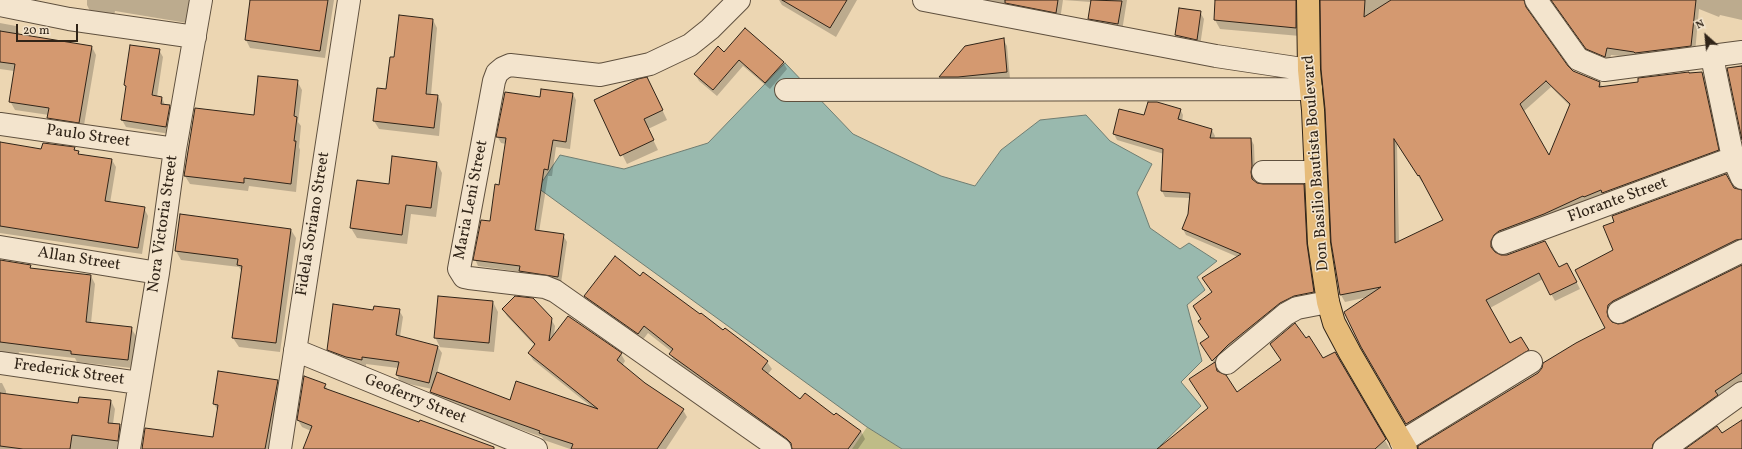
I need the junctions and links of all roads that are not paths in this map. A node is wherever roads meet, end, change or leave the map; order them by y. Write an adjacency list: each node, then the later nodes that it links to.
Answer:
1 (201, 0): 8 (street, Nora Victoria Street)
2 (349, 0): 25 (street, Fidela Soriano Street)
3 (739, 0): 35 (street, Maria Leni Street)
4 (924, 0): 11 (street)
5 (1308, 0): 11 (main road, Don Basilio Bautista Boulevard)
6 (1536, 0): 10 (street)
7 (0, 5): 8 (street)
8 (195, 37): 14 (street, Nora Victoria Street)
9 (1742, 52): 10 (street)
10 (1712, 57): 15 (street)
11 (1310, 80): 12 (street); 17 (main road, Don Basilio Bautista Boulevard)
12 (786, 90)
13 (0, 124): 14 (street, Paulo Street)
14 (175, 149): 22 (street, Nora Victoria Street)
15 (1733, 158): 18 (street); 19 (street, Florante Street)
16 (1263, 172): 17 (street)
17 (1315, 172): 23 (main road, Don Basilio Bautista Boulevard)
18 (1742, 178)
19 (1503, 243)
20 (0, 247): 22 (street, Allan Street)
21 (1742, 250): 24 (street)
22 (158, 273): 29 (street, Nora Victoria Street)
23 (1328, 302): 28 (street); 31 (main road, Don Basilio Bautista Boulevard)
24 (1619, 312)
25 (295, 350): 33 (street, Fidela Soriano Street); 34 (street, Geoferry Street)
26 (1531, 362): 31 (street)
27 (0, 363): 29 (street, Frederick Street)
28 (1227, 363)
29 (139, 383): 32 (street, Nora Victoria Street)
30 (1742, 394): 36 (street)
31 (1403, 446)
32 (129, 449)
33 (280, 449)
34 (536, 449)
35 (780, 449)
36 (1664, 449)

